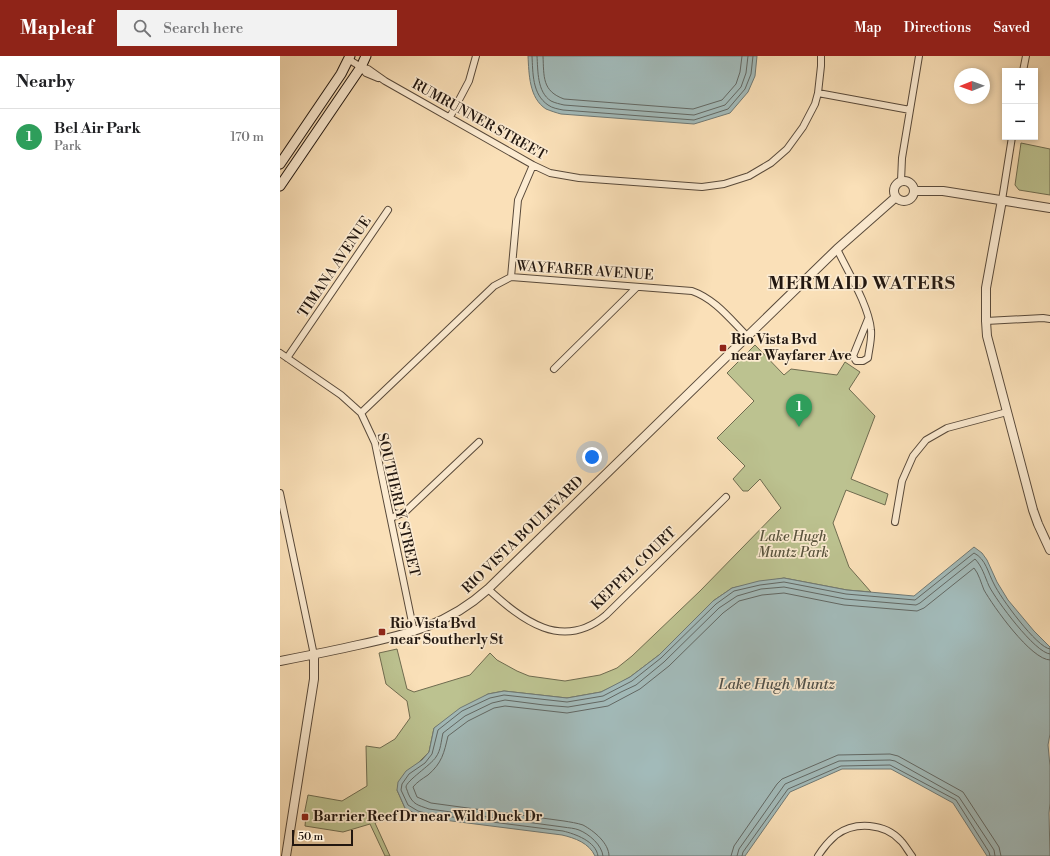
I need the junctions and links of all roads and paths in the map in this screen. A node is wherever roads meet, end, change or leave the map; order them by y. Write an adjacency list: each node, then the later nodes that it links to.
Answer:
1 (366, 56): 7 (main road)
2 (476, 56): 11 (street)
3 (821, 56): 9 (street, RUMRUNNER STREET)
4 (919, 56): 10 (street)
5 (1026, 56): 8 (street)
6 (349, 58): 7 (street, RUMRUNNER STREET); 13 (main road)
7 (361, 67): 11 (street, RUMRUNNER STREET); 16 (main road)
8 (1024, 68)
9 (818, 93): 10 (street); 14 (street, RUMRUNNER STREET)
10 (910, 110): 15 (street)
11 (450, 117): 14 (street, RUMRUNNER STREET)
12 (1012, 140): 19 (street)
13 (280, 164)
14 (533, 166): 23 (street)
15 (901, 181): 17 (street); 18 (street)
16 (280, 186)
17 (915, 191): 18 (street); 19 (street)
18 (896, 197): 22 (street, RIO VISTA BOULEVARD)
19 (1002, 200): 20 (street); 27 (street)
20 (1050, 208)
21 (388, 210): 30 (street, TIMANA AVENUE)
22 (837, 249): 25 (street); 28 (street, RIO VISTA BOULEVARD)
23 (511, 277): 24 (street, WAYFARER AVENUE); 33 (street, WAYFARER AVENUE)
24 (637, 287): 28 (street, WAYFARER AVENUE); 31 (street)
25 (868, 319): 25 (street)
26 (1050, 319): 27 (street)
27 (986, 321): 32 (street)
28 (747, 336): 40 (street, RIO VISTA BOULEVARD)
29 (280, 353): 30 (street, SOUTHERLY STREET)
30 (287, 358): 33 (street, SOUTHERLY STREET)
31 (554, 369)
32 (1007, 412): 38 (street); 39 (street)
33 (361, 413): 37 (street, SOUTHERLY STREET)
34 (479, 442): 37 (street)
35 (280, 493): 42 (street)
36 (726, 497): 40 (street, KEPPEL COURT)
37 (391, 518): 41 (street, SOUTHERLY STREET)
38 (895, 522)
39 (1050, 550)
40 (488, 589): 41 (street, RIO VISTA BOULEVARD)
41 (414, 632): 42 (street, RIO VISTA BOULEVARD)
42 (314, 655): 43 (street, RIO VISTA BOULEVARD); 44 (street)
43 (280, 661)
44 (286, 856)
45 (818, 856): 46 (street)
46 (912, 856)

